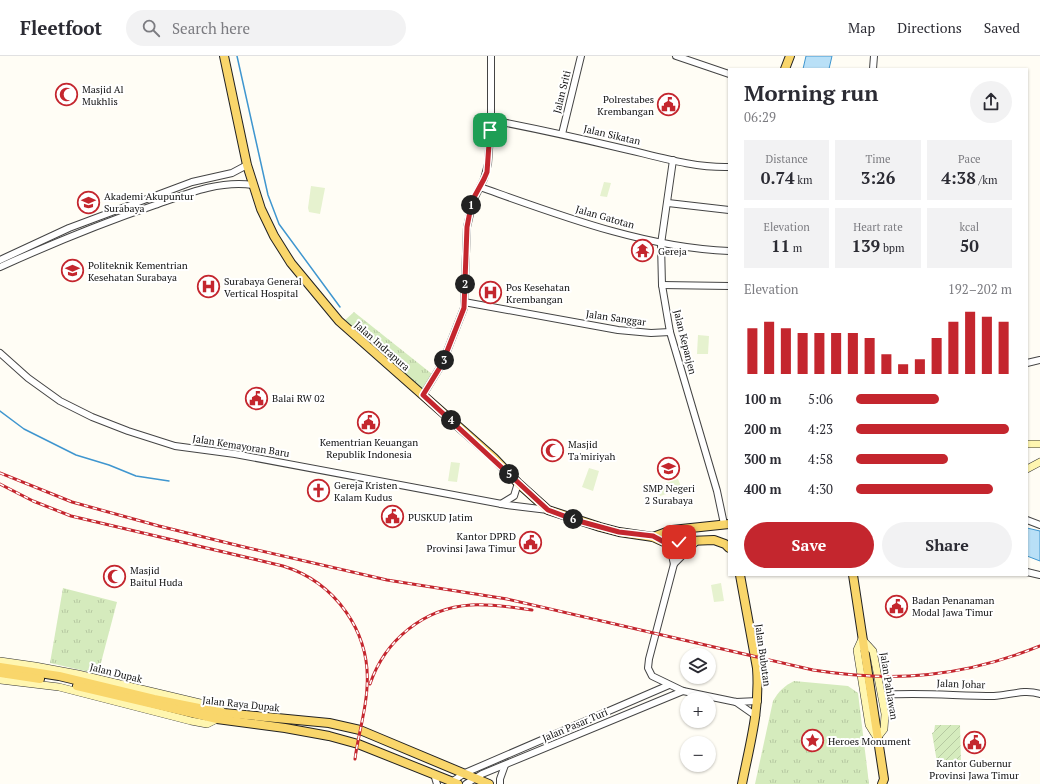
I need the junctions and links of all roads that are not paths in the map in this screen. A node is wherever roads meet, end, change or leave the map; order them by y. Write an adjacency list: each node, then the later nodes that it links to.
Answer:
1 (224, 56): 13 (main road, Jalan Indrapura)
2 (490, 56): 10 (street)
3 (581, 56): 11 (street, Jalan Sriti)
4 (676, 56): 9 (street)
5 (790, 56): 7 (main road)
6 (874, 56): 8 (street)
7 (785, 68)
8 (873, 68)
9 (728, 74)
10 (491, 120): 11 (street, Jalan Sikatan); 18 (street)
11 (562, 134): 12 (street, Jalan Sikatan)
12 (673, 160): 14 (street, Jalan Sikatan); 20 (street, Jalan Kepanjen)
13 (247, 165): 15 (street); 17 (main road, Jalan Indrapura)
14 (728, 167)
15 (232, 173): 16 (street); 19 (street)
16 (236, 184): 17 (street); 21 (street)
17 (253, 185): 36 (main road, Jalan Indrapura)
18 (480, 187): 24 (street, Jalan Gatotan); 31 (street)
19 (139, 202): 21 (street); 23 (street)
20 (668, 203): 22 (street); 24 (street, Jalan Kepanjen)
21 (142, 209): 25 (street)
22 (728, 210)
23 (46, 238): 25 (street); 27 (street)
24 (661, 244): 26 (street, Jalan Gatotan); 29 (street, Jalan Kepanjen)
25 (50, 245): 28 (street)
26 (728, 251)
27 (0, 260)
28 (0, 267)
29 (662, 285): 30 (street); 32 (street, Jalan Kepanjen)
30 (728, 286)
31 (464, 302): 32 (street, Jalan Sanggar); 36 (street)
32 (670, 332): 45 (street, Jalan Kepanjen)
33 (0, 353): 42 (street, Jalan Kemayoran Baru)
34 (1040, 360): 35 (street)
35 (1028, 363)
36 (423, 395): 41 (main road, Jalan Indrapura)
37 (1028, 444): 38 (main road)
38 (1040, 444)
39 (1040, 462): 40 (main road)
40 (1028, 468)
41 (518, 483): 42 (street); 43 (main road, Jalan Indrapura)
42 (501, 504): 43 (street, Jalan Kemayoran Baru)
43 (548, 510): 47 (main road, Jalan Indrapura)
44 (1028, 520): 46 (street)
45 (727, 524): 47 (main road)
46 (1040, 525)
47 (653, 536): 49 (main road)
48 (699, 540): 49 (main road); 50 (main road); 51 (street)
49 (664, 542): 51 (street)
50 (728, 547)
51 (674, 564): 65 (street)
52 (1028, 572): 53 (street)
53 (1040, 575)
54 (740, 576): 69 (main road, Jalan Bubutan)
55 (847, 576): 58 (main road)
56 (853, 576): 58 (main road, Jalan Pahlawan)
57 (857, 576): 58 (main road)
58 (855, 588): 59 (main road, Jalan Pahlawan)
59 (862, 639): 68 (main road, Jalan Pahlawan); 77 (main road, Jalan Pahlawan)
60 (0, 661): 71 (main road, Jalan Dupak)
61 (0, 667): 71 (main road, Jalan Raya Dupak)
62 (0, 673): 64 (main road, Jalan Raya Dupak)
63 (0, 680): 64 (main road)
64 (43, 682): 76 (main road, Jalan Raya Dupak)
65 (669, 686): 66 (street); 74 (street, Jalan Pasar Turi)
66 (683, 691): 70 (street); 75 (street, Jalan Pasar Turi)
67 (1040, 694): 68 (street, Jalan Johar)
68 (882, 695): 77 (main road, Jalan Pahlawan)
69 (758, 701): 70 (street); 72 (main road, Jalan Bubutan)
70 (736, 702): 72 (street)
71 (224, 714): 73 (main road, Jalan Raya Dupak)
72 (756, 716): 88 (main road, Jalan Bubutan)
73 (314, 721): 76 (main road); 79 (main road, Jalan Raya Dupak)
74 (574, 726): 75 (street); 79 (street, Jalan Pasar Turi)
75 (590, 730): 78 (street, Jalan Pasar Turi)
76 (314, 733): 80 (main road, Jalan Raya Dupak)
77 (878, 738): 82 (main road, Jalan Pahlawan)
78 (506, 765): 81 (street, Jalan Pasar Turi); 87 (street)
79 (465, 773): 81 (main road, Jalan Raya Dupak); 83 (street, Jalan Pasar Turi)
80 (434, 774): 83 (main road, Jalan Raya Dupak); 84 (street)
81 (475, 778): 85 (street, Jalan Pasar Turi); 86 (main road, Jalan Raya Dupak)
82 (885, 782)
83 (453, 783)
84 (437, 784)
85 (466, 784)
86 (489, 784)
87 (500, 784)
88 (742, 784)

